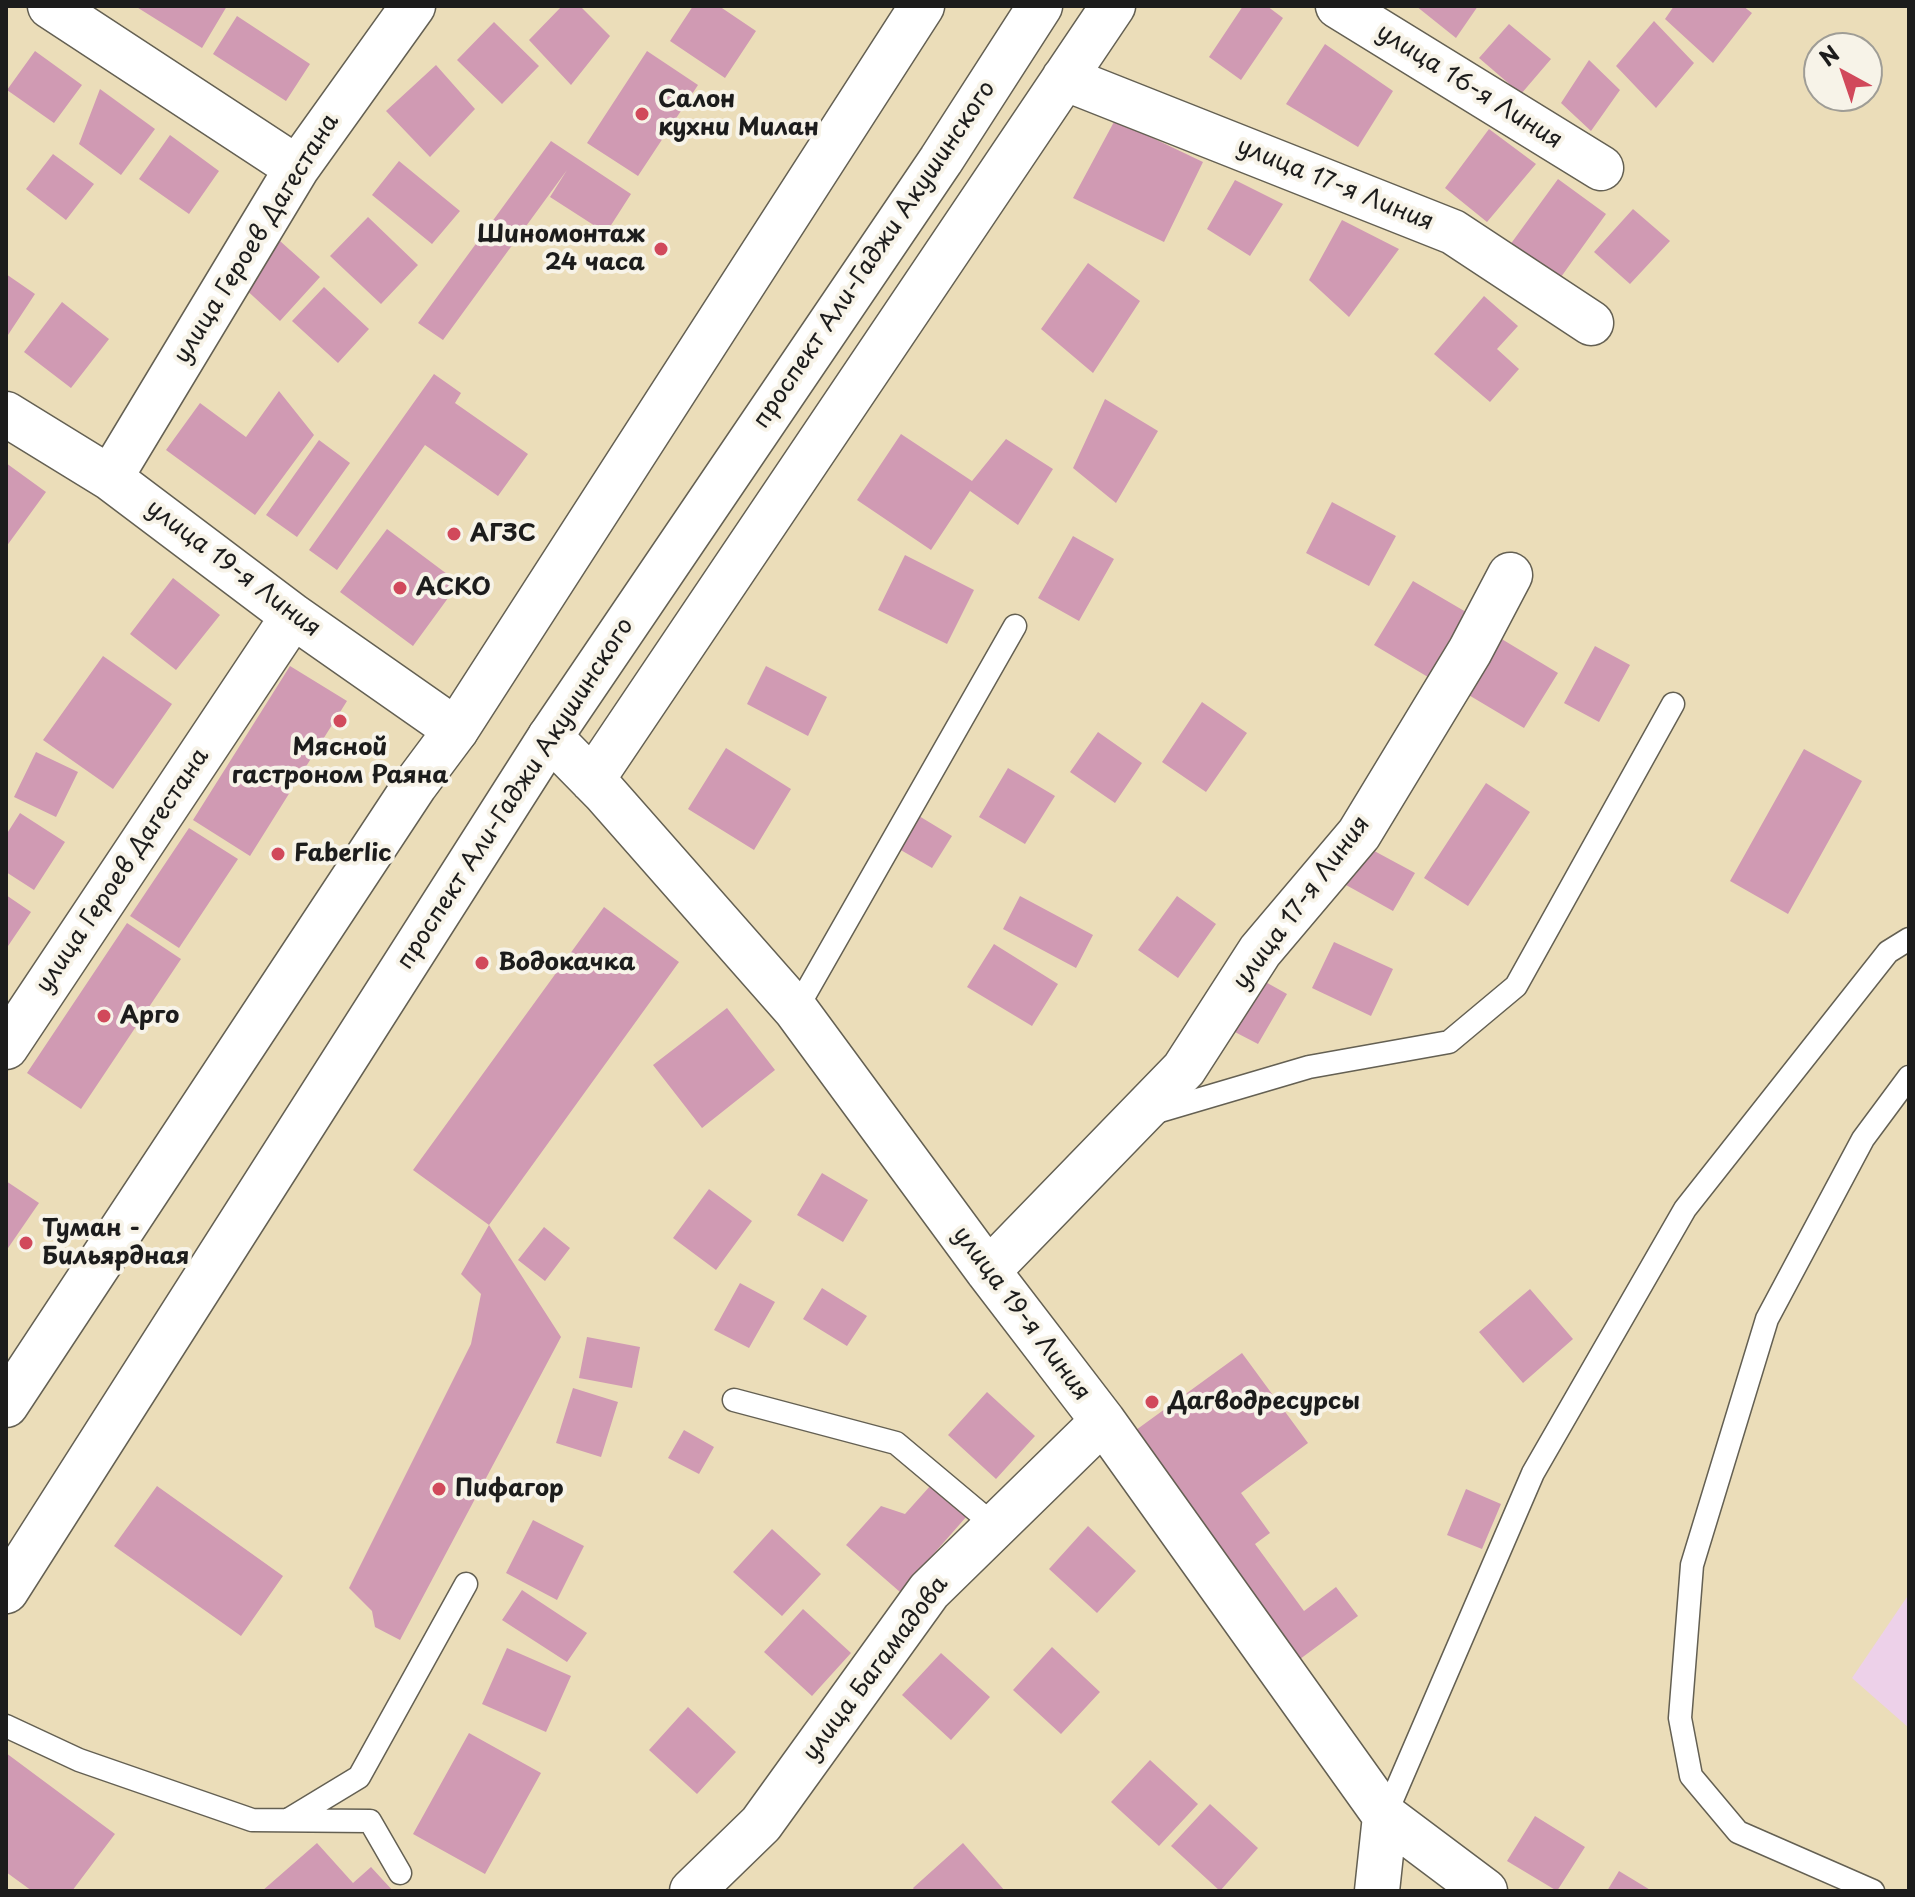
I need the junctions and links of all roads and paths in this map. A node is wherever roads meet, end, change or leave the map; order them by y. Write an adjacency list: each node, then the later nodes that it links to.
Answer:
1 (50, 6): 8 (street)
2 (413, 6): 8 (street, улица Героев Дагестана)
3 (922, 6): 17 (street)
4 (1040, 6): 18 (street, проспект Али-Гаджи Акушинского)
5 (1113, 6): 7 (street)
6 (1338, 6): 9 (street, улица 16-я Линия)
7 (1064, 78): 10 (street, улица 17-я Линия); 19 (street)
8 (297, 168): 12 (street, улица Героев Дагестана)
9 (1601, 168)
10 (1591, 323)
11 (6, 414): 12 (street, улица 19-я Линия)
12 (110, 478): 14 (street, улица 19-я Линия)
13 (1510, 575): 24 (street, улица 17-я Линия)
14 (293, 616): 17 (street, улица 19-я Линия); 22 (street, улица Героев Дагестана)
15 (1015, 626): 21 (lane)
16 (1673, 704): 24 (lane)
17 (456, 730): 27 (street)
18 (550, 737): 19 (street, улица 19-я Линия); 31 (street, проспект Али-Гаджи Акушинского)
19 (592, 780): 21 (street, улица 19-я Линия)
20 (1909, 939): 33 (lane)
21 (796, 1010): 25 (street, улица 19-я Линия)
22 (6, 1047)
23 (1909, 1077): 39 (lane)
24 (1136, 1118): 25 (street, улица 17-я Линия)
25 (988, 1271): 28 (street, улица 19-я Линия)
26 (734, 1400): 29 (lane)
27 (6, 1405)
28 (1103, 1421): 29 (street, улица Багамадова); 33 (street, улица 19-я Линия)
29 (995, 1526): 36 (street, улица Багамадова)
30 (466, 1584): 34 (lane)
31 (6, 1591)
32 (6, 1726): 34 (lane)
33 (1385, 1816): 37 (street); 38 (street, улица 19-я Линия)
34 (287, 1820): 35 (lane)
35 (400, 1873)
36 (692, 1891)
37 (1377, 1891)
38 (1485, 1891)
39 (1873, 1891)

